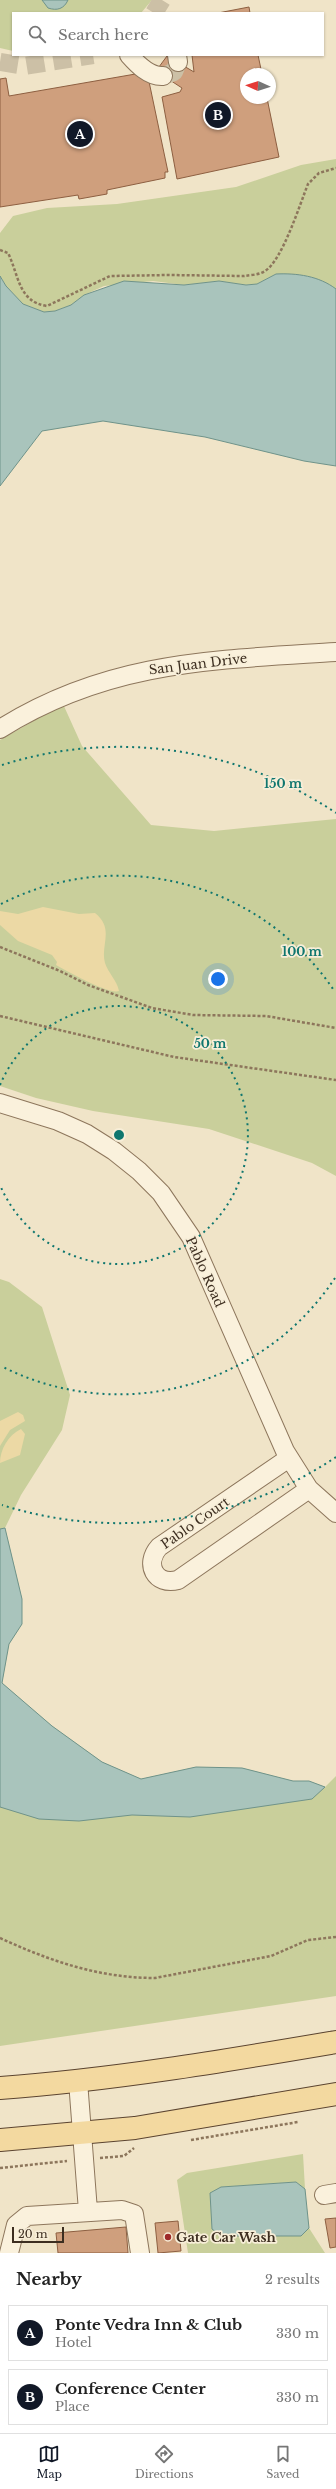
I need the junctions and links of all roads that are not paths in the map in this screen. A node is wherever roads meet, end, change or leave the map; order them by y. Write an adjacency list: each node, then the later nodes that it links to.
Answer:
1 (130, 56): 2 (street)
2 (163, 76)
3 (336, 652): 4 (street, San Juan Drive)
4 (0, 729)
5 (0, 1103): 6 (street, Pablo Road)
6 (289, 1458): 7 (street, Pablo Road); 7 (street, Pablo Court)
7 (308, 1489): 8 (street, Pablo Road)
8 (336, 1513)
9 (336, 2042): 10 (main road)
10 (78, 2081): 11 (main road); 13 (street)
11 (0, 2088)
12 (336, 2094): 13 (main road)
13 (82, 2132): 14 (main road); 15 (street)
14 (0, 2140)
15 (88, 2212): 16 (street); 17 (street)
16 (6, 2248)
17 (140, 2253)

